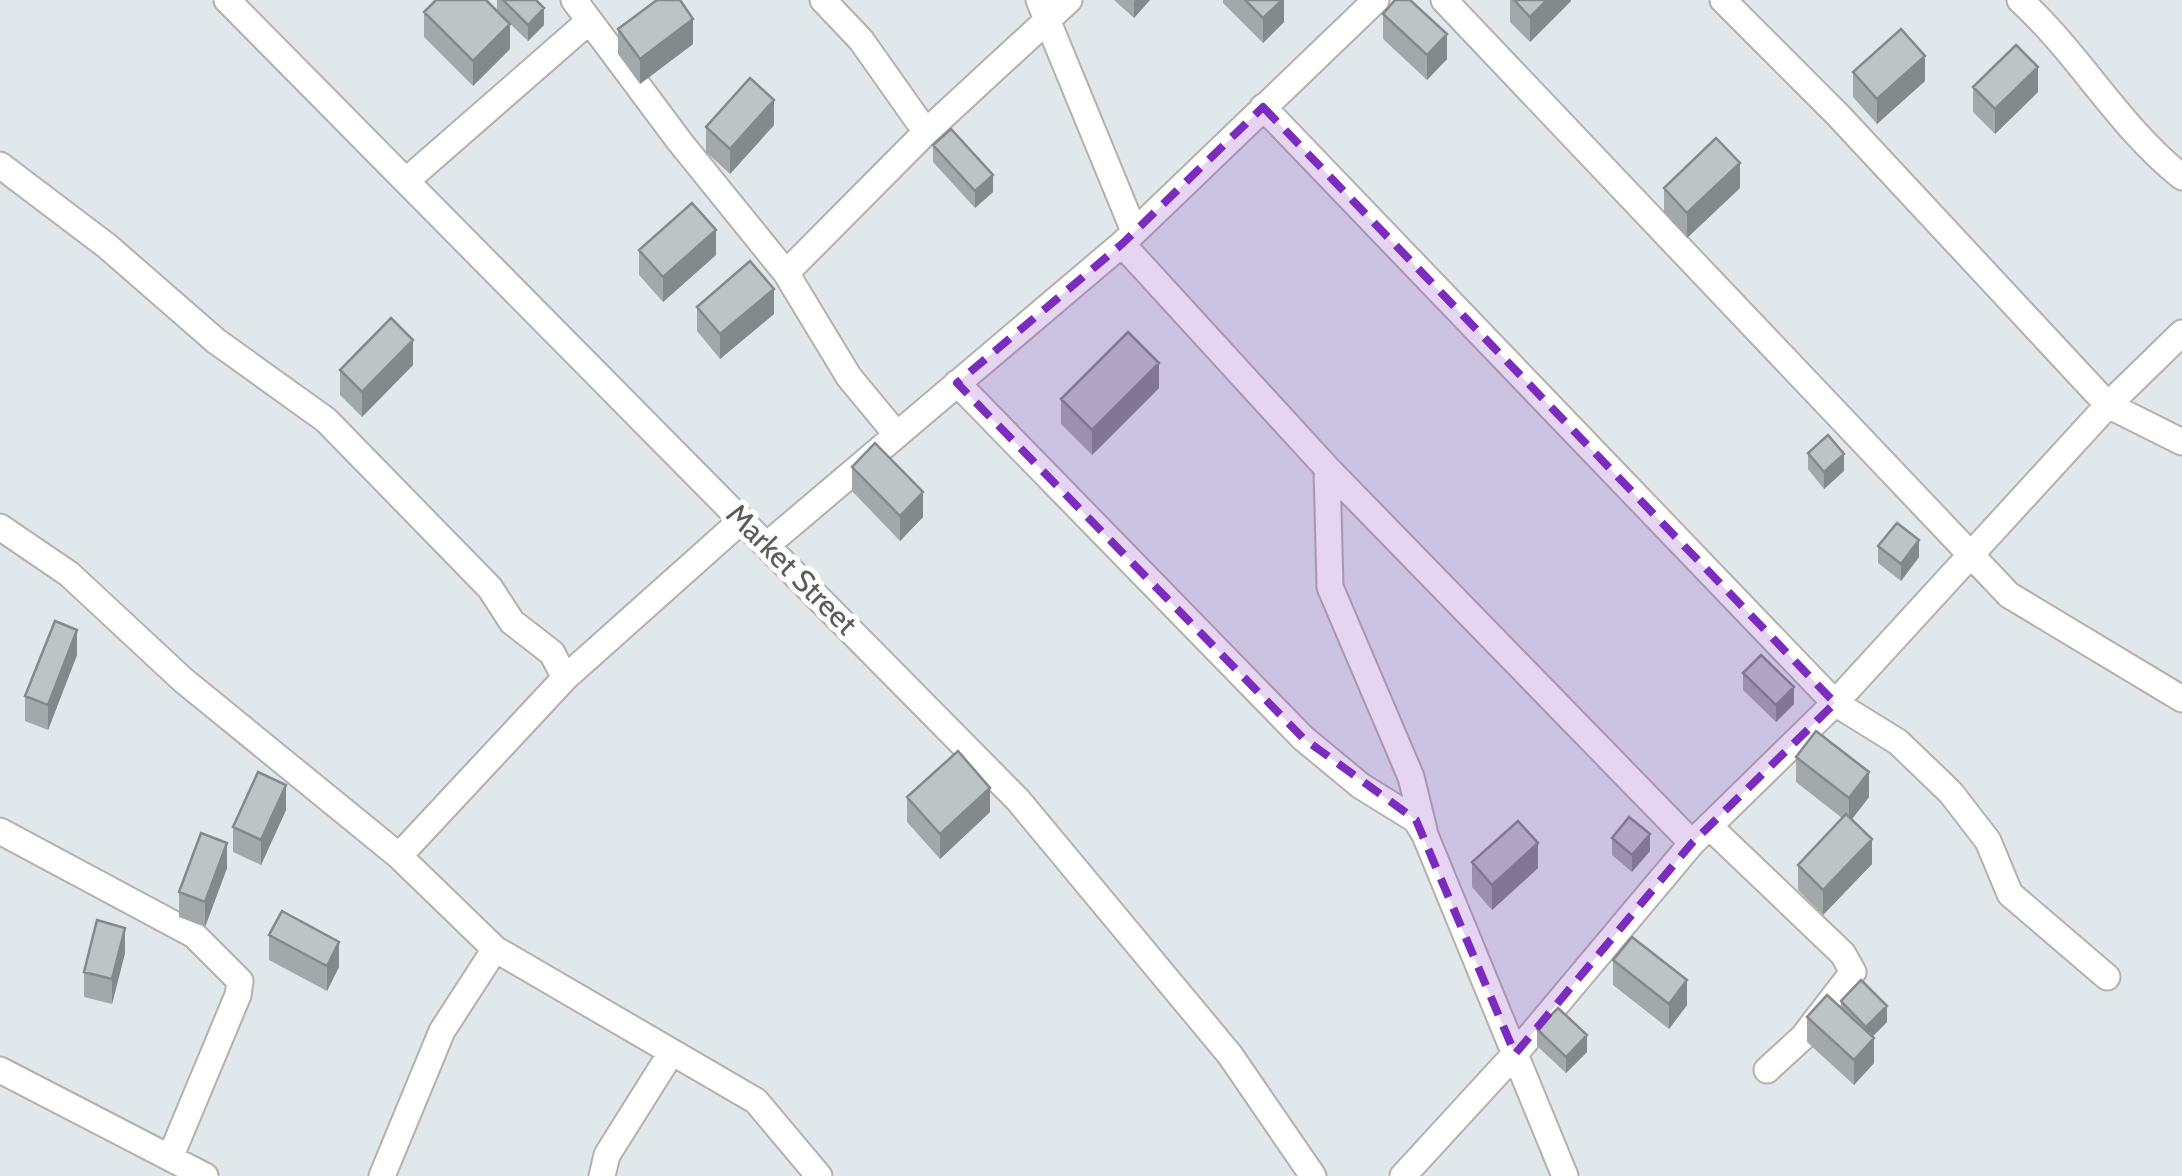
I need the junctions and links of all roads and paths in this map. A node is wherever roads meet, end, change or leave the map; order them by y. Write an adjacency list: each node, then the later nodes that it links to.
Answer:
1 (227, 0): 14 (street, Market Street)
2 (823, 0): 11 (street)
3 (1069, 0): 8 (street)
4 (1376, 0): 10 (street)
5 (1444, 0): 26 (street)
6 (1723, 0): 19 (street)
7 (2020, 0): 13 (street)
8 (1044, 10): 11 (street); 15 (street)
9 (582, 11): 14 (street); 16 (street)
10 (1263, 107): 15 (street); 29 (street)
11 (926, 132): 16 (street)
12 (0, 165): 27 (street)
13 (2182, 177)
14 (406, 180): 23 (street, Market Street)
15 (1128, 238): 18 (street); 22 (street)
16 (786, 273): 20 (street)
17 (2182, 333): 19 (street)
18 (958, 383): 20 (street); 32 (street)
19 (2108, 405): 21 (street); 26 (street)
20 (897, 435): 25 (street)
21 (2182, 442)
22 (1327, 468): 31 (street); 32 (street)
23 (742, 520): 25 (street, Market Street); 27 (street)
24 (0, 527): 33 (street)
25 (767, 546): 45 (street, Market Street)
26 (1970, 558): 28 (street); 29 (street)
27 (566, 678): 33 (street)
28 (2182, 699)
29 (1835, 703): 31 (street); 35 (street)
30 (0, 831): 40 (street)
31 (1701, 834): 37 (street); 39 (street)
32 (1425, 835): 37 (street)
33 (399, 856): 34 (street)
34 (495, 948): 36 (street); 42 (street)
35 (2107, 977)
36 (671, 1052): 43 (street); 44 (street)
37 (1515, 1054): 46 (street); 47 (street)
38 (0, 1070): 40 (street)
39 (1767, 1070)
40 (170, 1158): 41 (street)
41 (205, 1176)
42 (382, 1176)
43 (602, 1176)
44 (819, 1176)
45 (1314, 1176)
46 (1403, 1176)
47 (1564, 1176)

